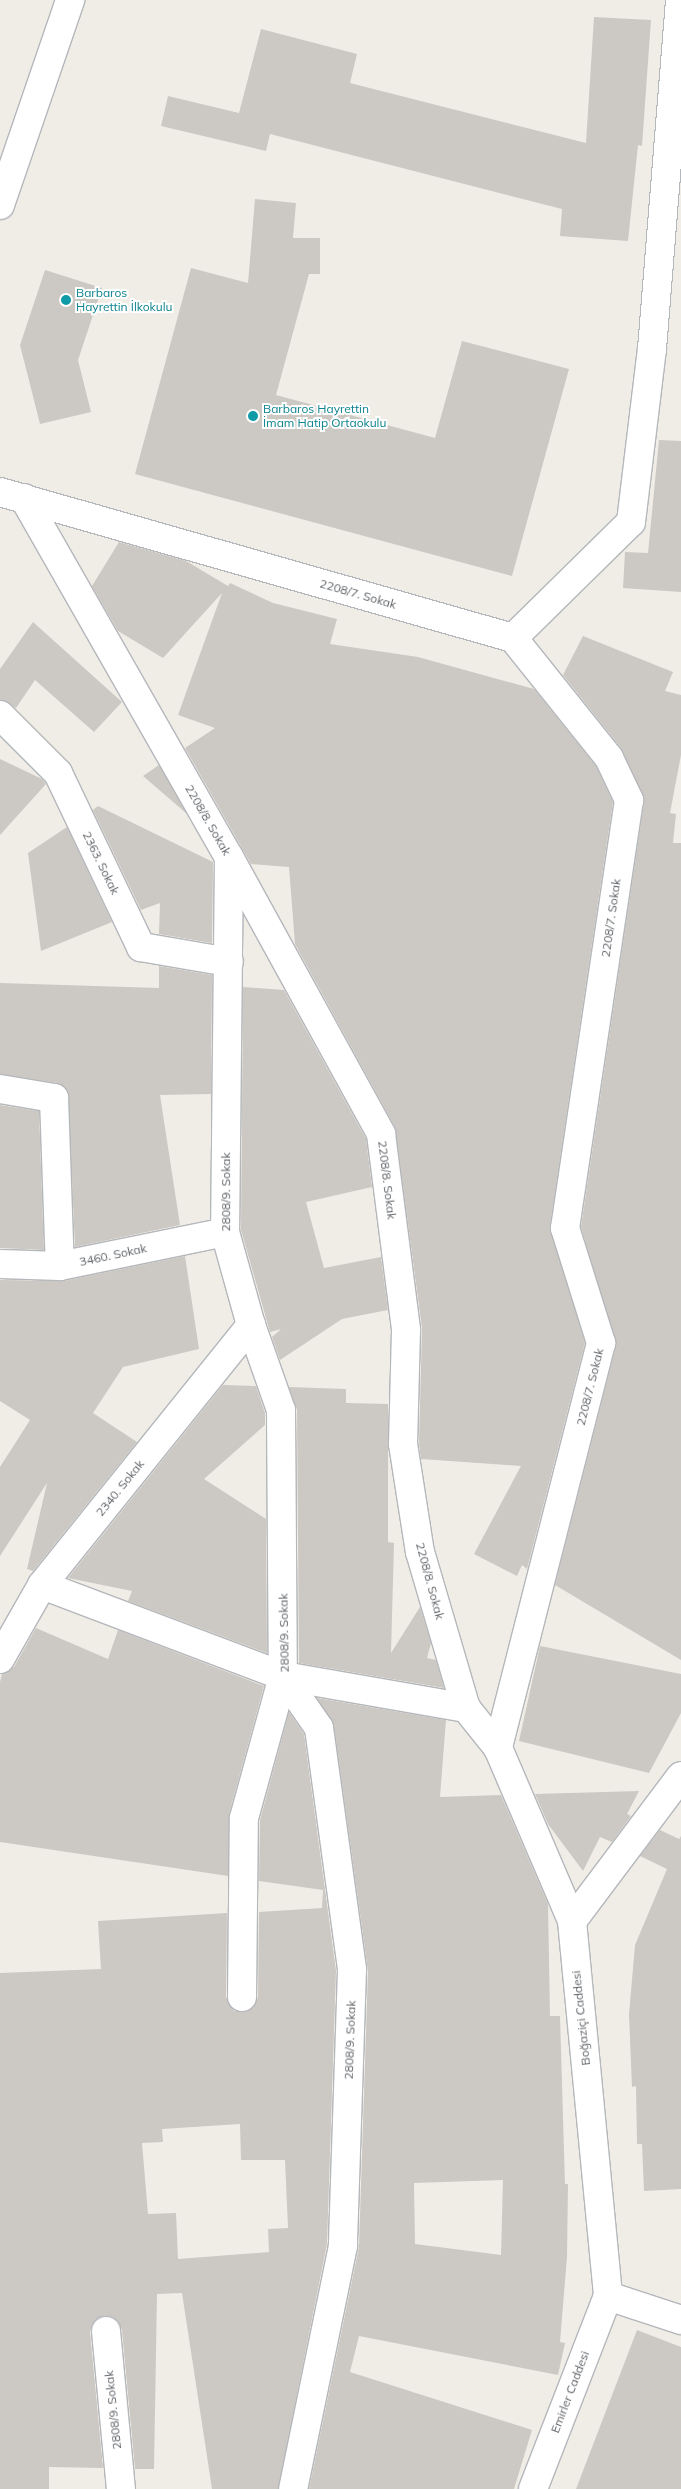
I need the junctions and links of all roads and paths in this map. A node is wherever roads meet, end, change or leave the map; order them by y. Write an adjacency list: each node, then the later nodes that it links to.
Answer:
1 (70, 0): 3 (street)
2 (680, 0): 5 (street)
3 (0, 205)
4 (12, 495): 5 (street, 2208/7. Sokak); 7 (street, 2208/8. Sokak)
5 (513, 638): 18 (street, 2208/7. Sokak)
6 (0, 715): 8 (street, 2363. Sokak)
7 (229, 857): 8 (street, 2808/9. Sokak); 17 (street, 2208/8. Sokak)
8 (229, 962): 10 (street, 2808/9. Sokak)
9 (0, 1089): 12 (street)
10 (224, 1232): 12 (street, 3460. Sokak); 13 (street, 2808/9. Sokak)
11 (0, 1264): 12 (street, 3460. Sokak)
12 (60, 1266)
13 (251, 1325): 14 (street, 2340. Sokak); 16 (street, 2808/9. Sokak)
14 (42, 1585): 15 (street, 2340. Sokak); 16 (street)
15 (0, 1659)
16 (283, 1676): 17 (street); 21 (street); 26 (street, 2808/9. Sokak)
17 (466, 1708): 18 (street, 2208/8. Sokak)
18 (498, 1748): 20 (street, 2208/8. Sokak)
19 (681, 1776): 20 (street)
20 (572, 1921): 22 (street, Boğaziçi Caddesi)
21 (242, 1997)
22 (608, 2296): 23 (street); 27 (street, Emirler Caddesi)
23 (681, 2320)
24 (106, 2331): 25 (street, 2808/9. Sokak)
25 (121, 2489)
26 (293, 2489)
27 (533, 2489)

